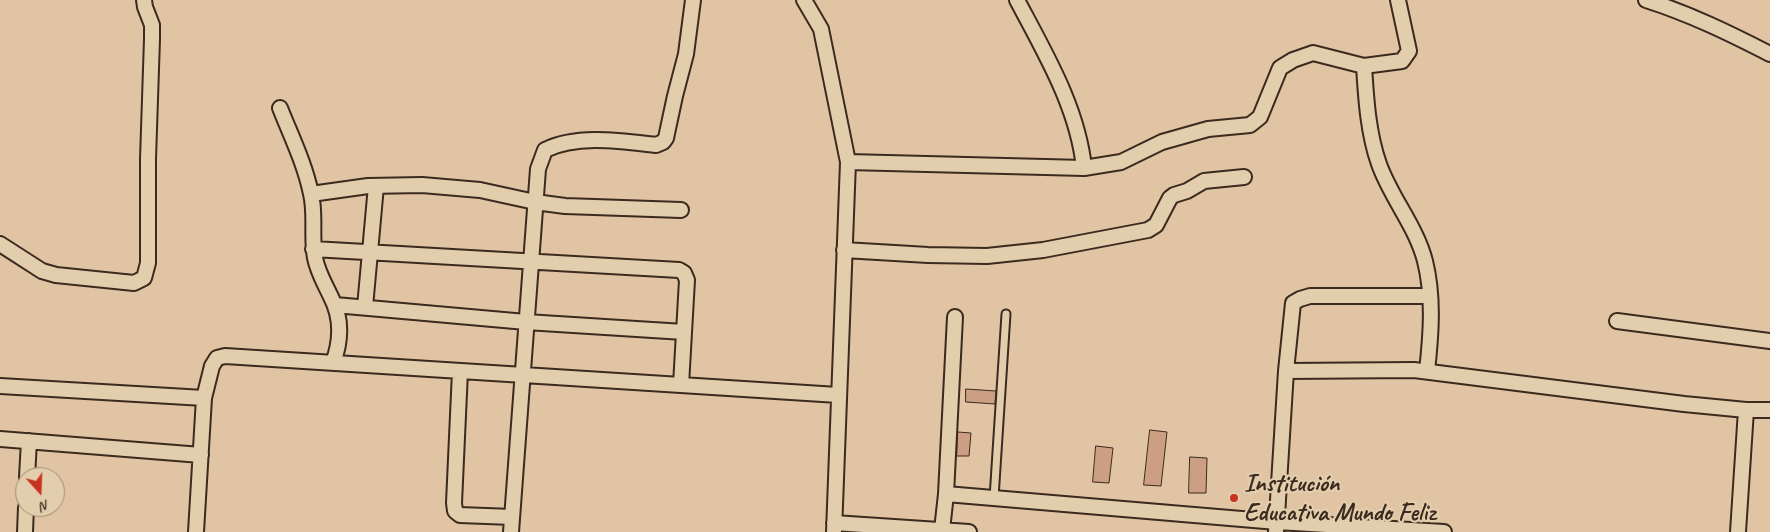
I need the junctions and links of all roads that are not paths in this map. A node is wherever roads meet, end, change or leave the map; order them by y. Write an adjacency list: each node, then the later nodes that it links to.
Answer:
1 (144, 0): 17 (street)
2 (693, 0): 15 (street)
3 (804, 0): 10 (street)
4 (1017, 0): 11 (street)
5 (1398, 0): 8 (street)
6 (1646, 0): 7 (street)
7 (1770, 54)
8 (1364, 66): 11 (street); 22 (street)
9 (280, 108): 14 (street)
10 (848, 162): 11 (street); 19 (street)
11 (1084, 168)
12 (1244, 177): 19 (street)
13 (376, 186): 14 (street); 15 (street); 20 (street)
14 (311, 194): 18 (street)
15 (535, 202): 16 (street); 21 (street)
16 (681, 210)
17 (0, 244)
18 (313, 249): 20 (street); 23 (street)
19 (844, 250): 38 (street)
20 (370, 253): 21 (street); 24 (street)
21 (531, 262): 28 (street); 29 (street)
22 (1429, 296): 33 (street); 34 (street)
23 (335, 305): 24 (street); 31 (street)
24 (366, 308): 28 (street)
25 (1006, 314): 47 (lane)
26 (955, 317): 46 (street)
27 (1617, 321): 30 (street)
28 (526, 322): 29 (street); 35 (street)
29 (684, 332): 36 (street)
30 (1770, 341)
31 (333, 363): 32 (street); 39 (street)
32 (460, 371): 35 (street); 49 (street)
33 (1286, 371): 34 (street); 51 (street)
34 (1427, 371): 40 (street)
35 (522, 375): 36 (street); 49 (street)
36 (681, 385): 38 (street)
37 (0, 386): 39 (street)
38 (838, 395): 50 (street)
39 (204, 398): 44 (street)
40 (1746, 410): 41 (street); 58 (street)
41 (1770, 410)
42 (0, 437): 43 (street)
43 (29, 441): 44 (street); 45 (street)
44 (201, 455): 54 (street)
45 (28, 467)
46 (946, 494): 47 (street); 52 (street)
47 (994, 498): 51 (street)
48 (26, 517): 53 (street)
49 (512, 517): 55 (street)
50 (834, 527): 52 (street)
51 (1276, 527): 57 (street)
52 (942, 530): 56 (street)
53 (25, 532)
54 (196, 532)
55 (511, 532)
56 (969, 532)
57 (1444, 532)
58 (1738, 532)

